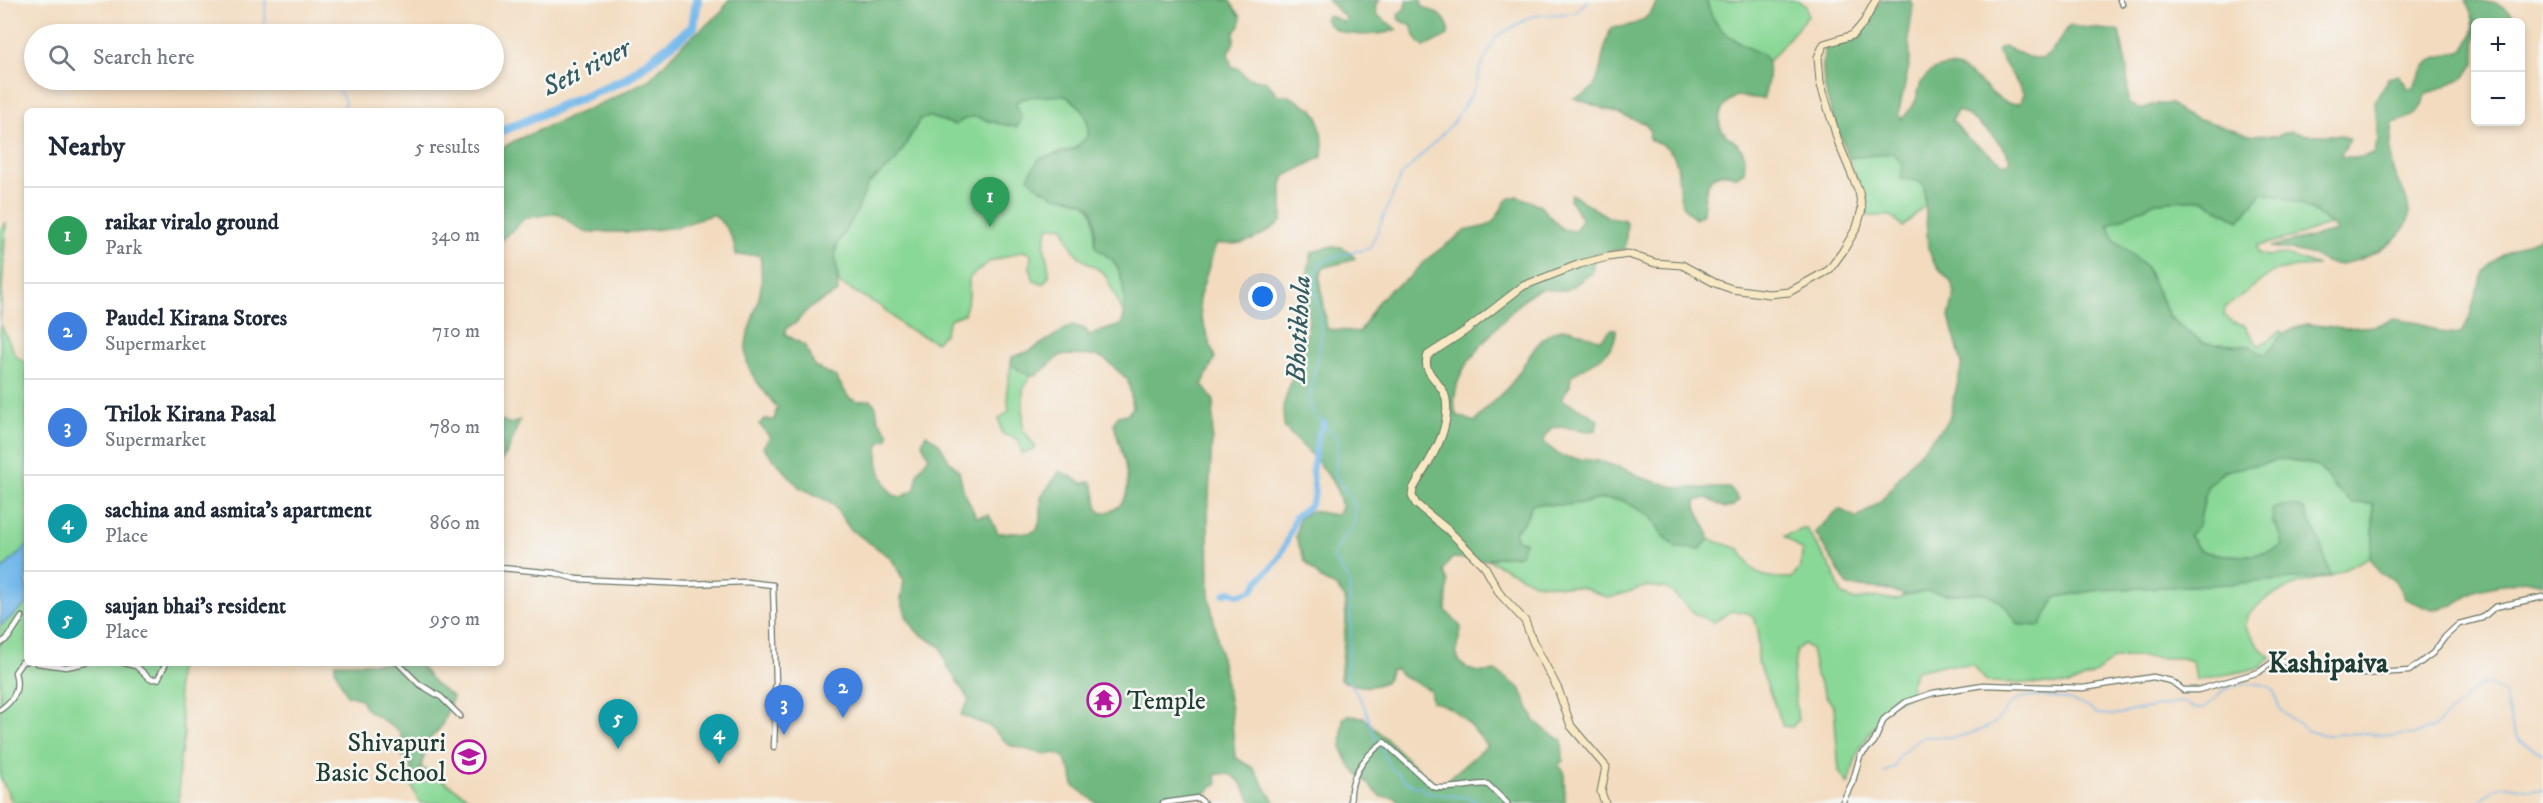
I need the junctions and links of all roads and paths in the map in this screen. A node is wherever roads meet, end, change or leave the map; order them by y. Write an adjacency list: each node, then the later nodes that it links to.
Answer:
1 (1876, 0): 17 (main road)
2 (504, 568): 12 (street)
3 (2543, 597): 18 (street)
4 (22, 617): 5 (street)
5 (0, 644)
6 (24, 662): 10 (street)
7 (136, 666): 8 (street)
8 (165, 666)
9 (401, 666): 11 (street)
10 (0, 710)
11 (460, 717)
12 (774, 747)
13 (1163, 803): 14 (street)
14 (1204, 803)
15 (1351, 803): 16 (street)
16 (1507, 803)
17 (1605, 803)
18 (1842, 803)

